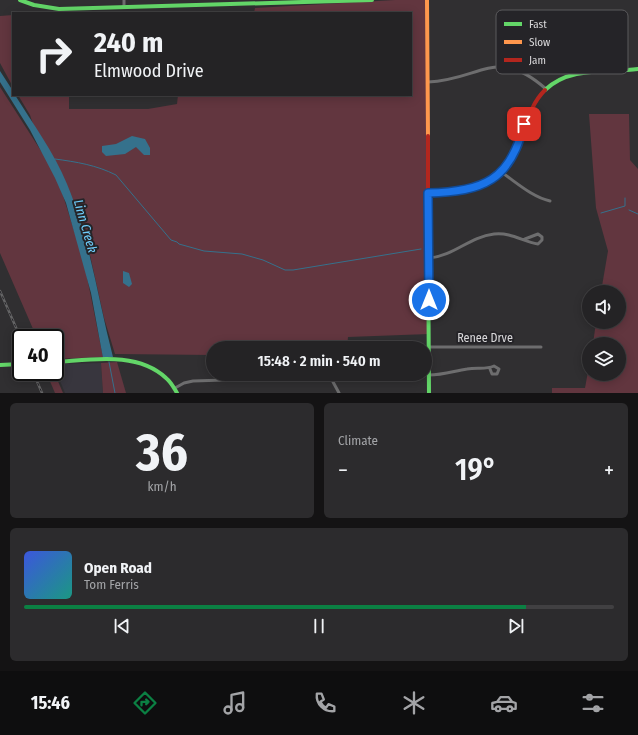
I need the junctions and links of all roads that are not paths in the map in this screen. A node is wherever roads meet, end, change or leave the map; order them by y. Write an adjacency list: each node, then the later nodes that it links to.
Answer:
1 (20, 0): 7 (street)
2 (36, 0): 7 (street)
3 (124, 0): 8 (street)
4 (372, 0): 6 (street)
5 (427, 0): 14 (street)
6 (248, 2): 8 (street)
7 (34, 5): 8 (street)
8 (124, 7)
9 (496, 68): 14 (street)
10 (638, 69): 11 (street)
11 (628, 70)
12 (526, 74): 15 (street)
13 (575, 74): 15 (street)
14 (428, 82): 17 (street)
15 (546, 89): 16 (street)
16 (501, 172): 17 (street); 18 (street)
17 (428, 193): 20 (street)
18 (550, 200)
19 (525, 239): 19 (street); 20 (street)
20 (429, 258): 21 (street)
21 (429, 341)
22 (432, 347): 23 (street, Renee Drve)
23 (541, 347)
24 (64, 362): 30 (street)
25 (12, 364): 26 (street)
26 (0, 365)
27 (490, 369): 28 (street)
28 (432, 375)
29 (429, 381): 33 (street)
30 (175, 388): 31 (street); 32 (street)
31 (178, 393)
32 (339, 393)
33 (429, 393)

